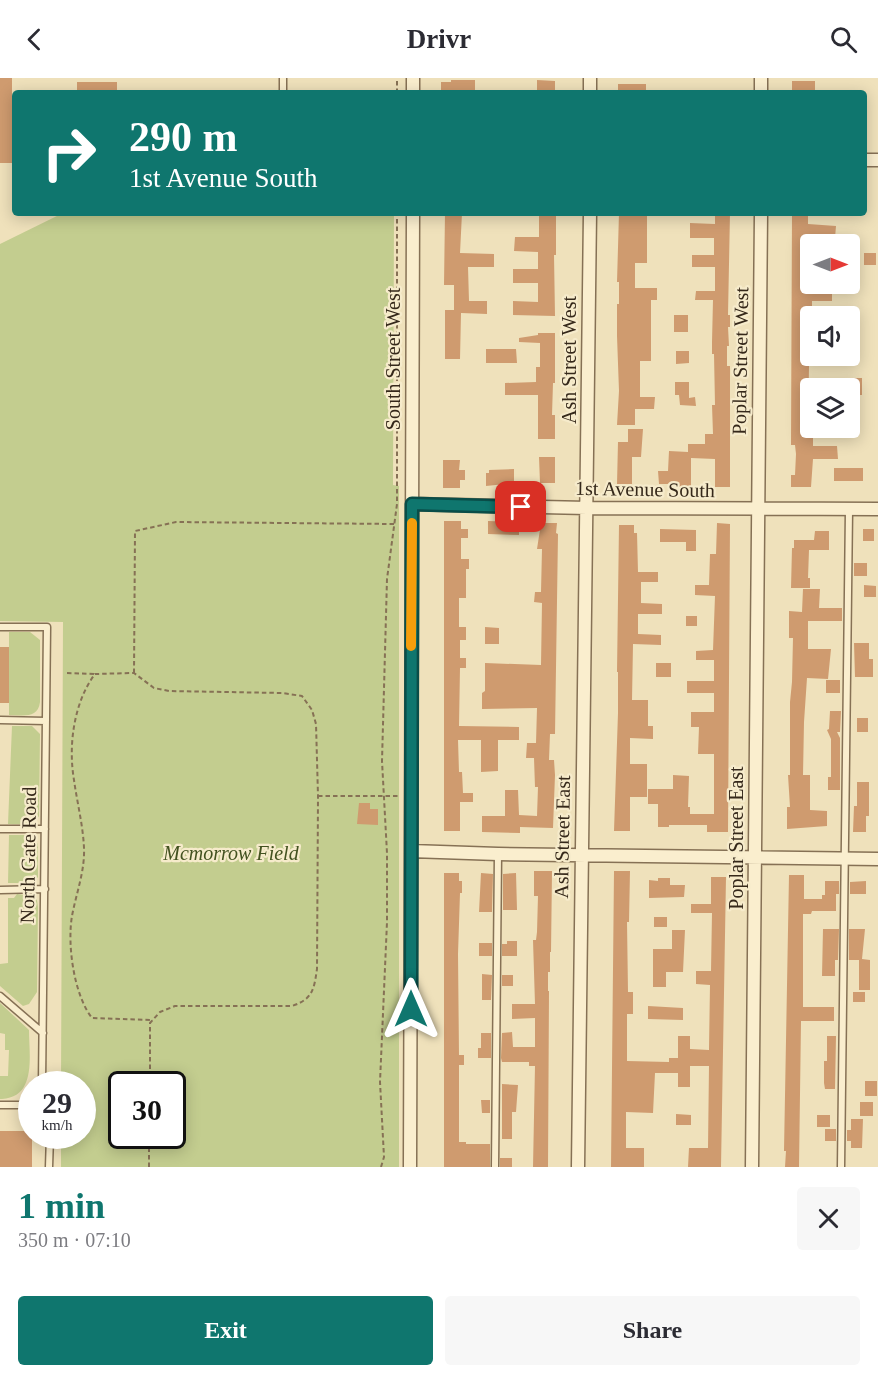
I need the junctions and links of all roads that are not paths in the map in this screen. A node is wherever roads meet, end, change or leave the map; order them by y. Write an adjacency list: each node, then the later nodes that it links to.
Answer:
1 (413, 216): 4 (street, South Street West)
2 (590, 216): 5 (street, Ash Street West)
3 (761, 216): 7 (street, Poplar Street West)
4 (412, 504): 5 (street, 1st Avenue South); 14 (street, South Street West)
5 (587, 508): 7 (street, 1st Avenue South); 16 (street, Ash Street East)
6 (878, 509): 8 (street, 1st Avenue South)
7 (758, 510): 8 (street, 1st Avenue South); 17 (street, Poplar Street East)
8 (849, 510): 18 (lane)
9 (0, 627): 11 (lane, North Gate Road)
10 (0, 720): 11 (lane)
11 (46, 721): 13 (lane, North Gate Road)
12 (0, 829): 13 (lane)
13 (45, 829): 20 (lane, North Gate Road)
14 (411, 851): 15 (street); 29 (street, South Street West)
15 (498, 854): 16 (street); 30 (lane)
16 (581, 855): 17 (street); 31 (street, Ash Street East)
17 (755, 856): 18 (street); 32 (street, Poplar Street East)
18 (844, 858): 19 (street); 33 (lane)
19 (878, 859)
20 (45, 889): 21 (lane); 23 (lane, North Gate Road)
21 (0, 890)
22 (0, 996): 23 (lane)
23 (42, 1033): 24 (lane, North Gate Road)
24 (42, 1071)
25 (0, 1105): 26 (lane)
26 (18, 1105)
27 (50, 1149): 28 (lane)
28 (49, 1167)
29 (410, 1167)
30 (495, 1167)
31 (578, 1167)
32 (753, 1167)
33 (840, 1167)

